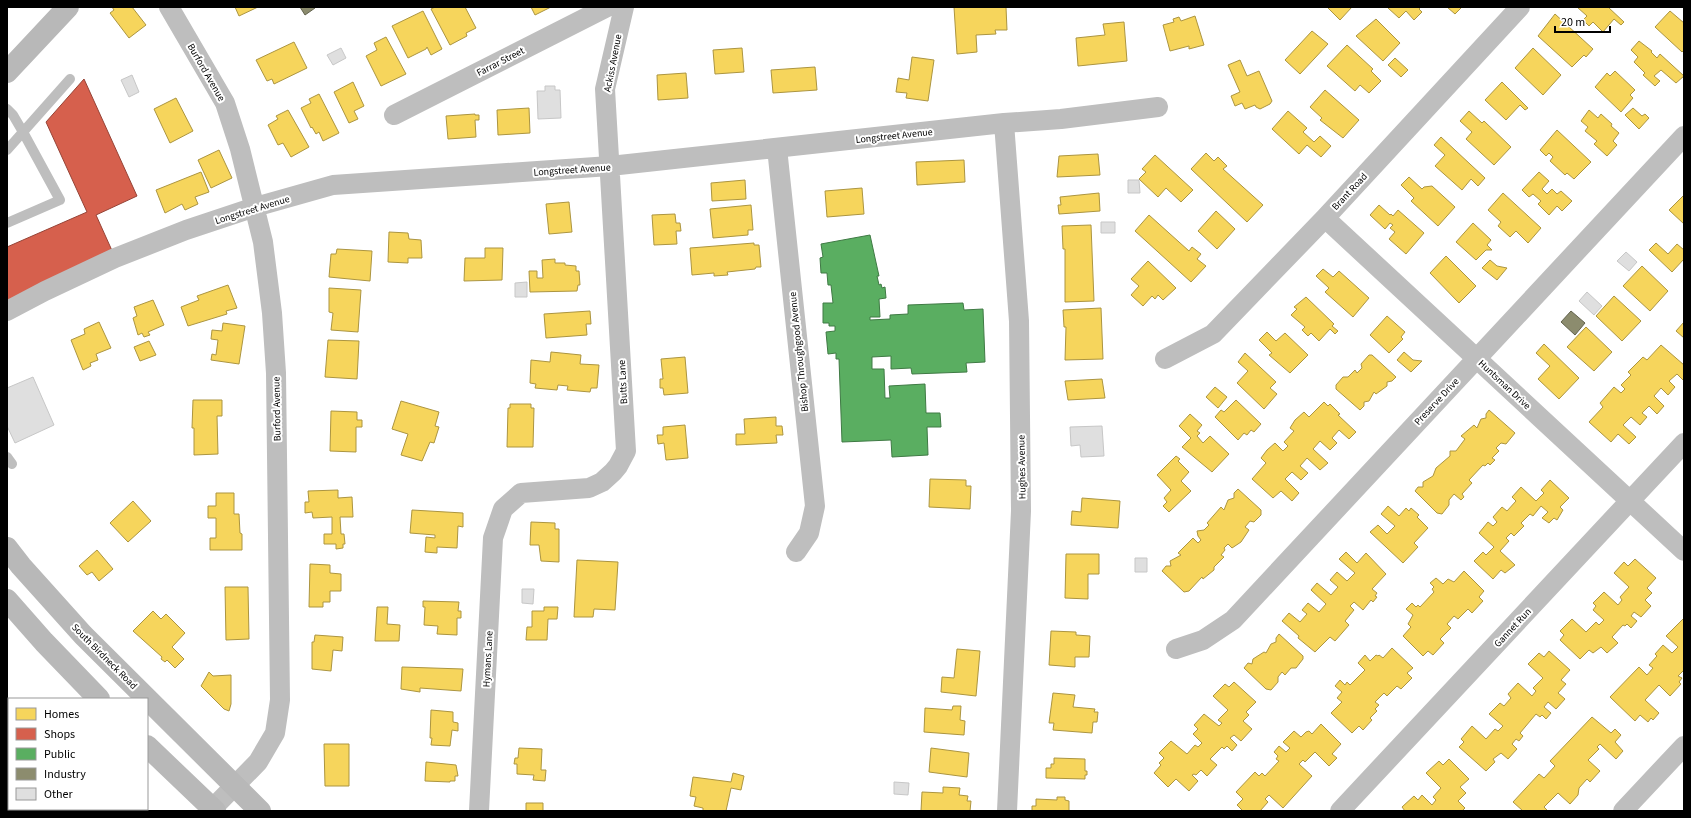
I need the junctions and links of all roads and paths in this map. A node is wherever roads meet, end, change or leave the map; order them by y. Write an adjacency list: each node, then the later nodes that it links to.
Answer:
1 (68, 7): 6 (main road)
2 (169, 7): 17 (street, Burford Avenue)
3 (607, 7): 10 (street, Farrar Street)
4 (624, 7): 16 (street, Ackiss Avenue)
5 (1520, 7): 18 (street, Brant Road)
6 (7, 72)
7 (70, 79): 12 (lane)
8 (1158, 107): 11 (street, Longstreet Avenue)
9 (7, 109): 12 (lane)
10 (394, 115)
11 (1004, 123): 14 (street, Longstreet Avenue); 40 (street, Hughes Avenue)
12 (23, 132): 15 (lane); 19 (lane)
13 (1684, 136): 22 (street, Preserve Drive)
14 (777, 148): 16 (street, Longstreet Avenue); 28 (street, Bishop Throughgood Avenue)
15 (7, 150)
16 (610, 166): 17 (street, Longstreet Avenue); 25 (street, Butts Lane)
17 (255, 206): 20 (street, Longstreet Avenue); 36 (street, Burford Avenue)
18 (1325, 218): 21 (street, Brant Road); 22 (street, Huntsman Drive)
19 (7, 223)
20 (7, 311)
21 (1165, 358)
22 (1477, 358): 24 (street, Huntsman Drive); 30 (street, Preserve Drive)
23 (1684, 443): 24 (street, Gannet Run)
24 (1630, 501): 27 (street, Huntsman Drive); 41 (street, Gannet Run)
25 (503, 509): 39 (street, Hymans Lane)
26 (7, 548): 32 (main road, South Birdneck Road)
27 (1684, 551)
28 (796, 552)
29 (7, 600): 31 (main road)
30 (1176, 648)
31 (98, 698)
32 (147, 698)
33 (148, 699): 36 (main road, South Birdneck Road)
34 (1684, 746): 42 (street)
35 (148, 747): 37 (main road)
36 (236, 786): 37 (street, Burford Avenue); 38 (main road, South Birdneck Road)
37 (212, 810)
38 (260, 811)
39 (479, 811)
40 (1007, 811)
41 (1340, 811)
42 (1623, 811)

